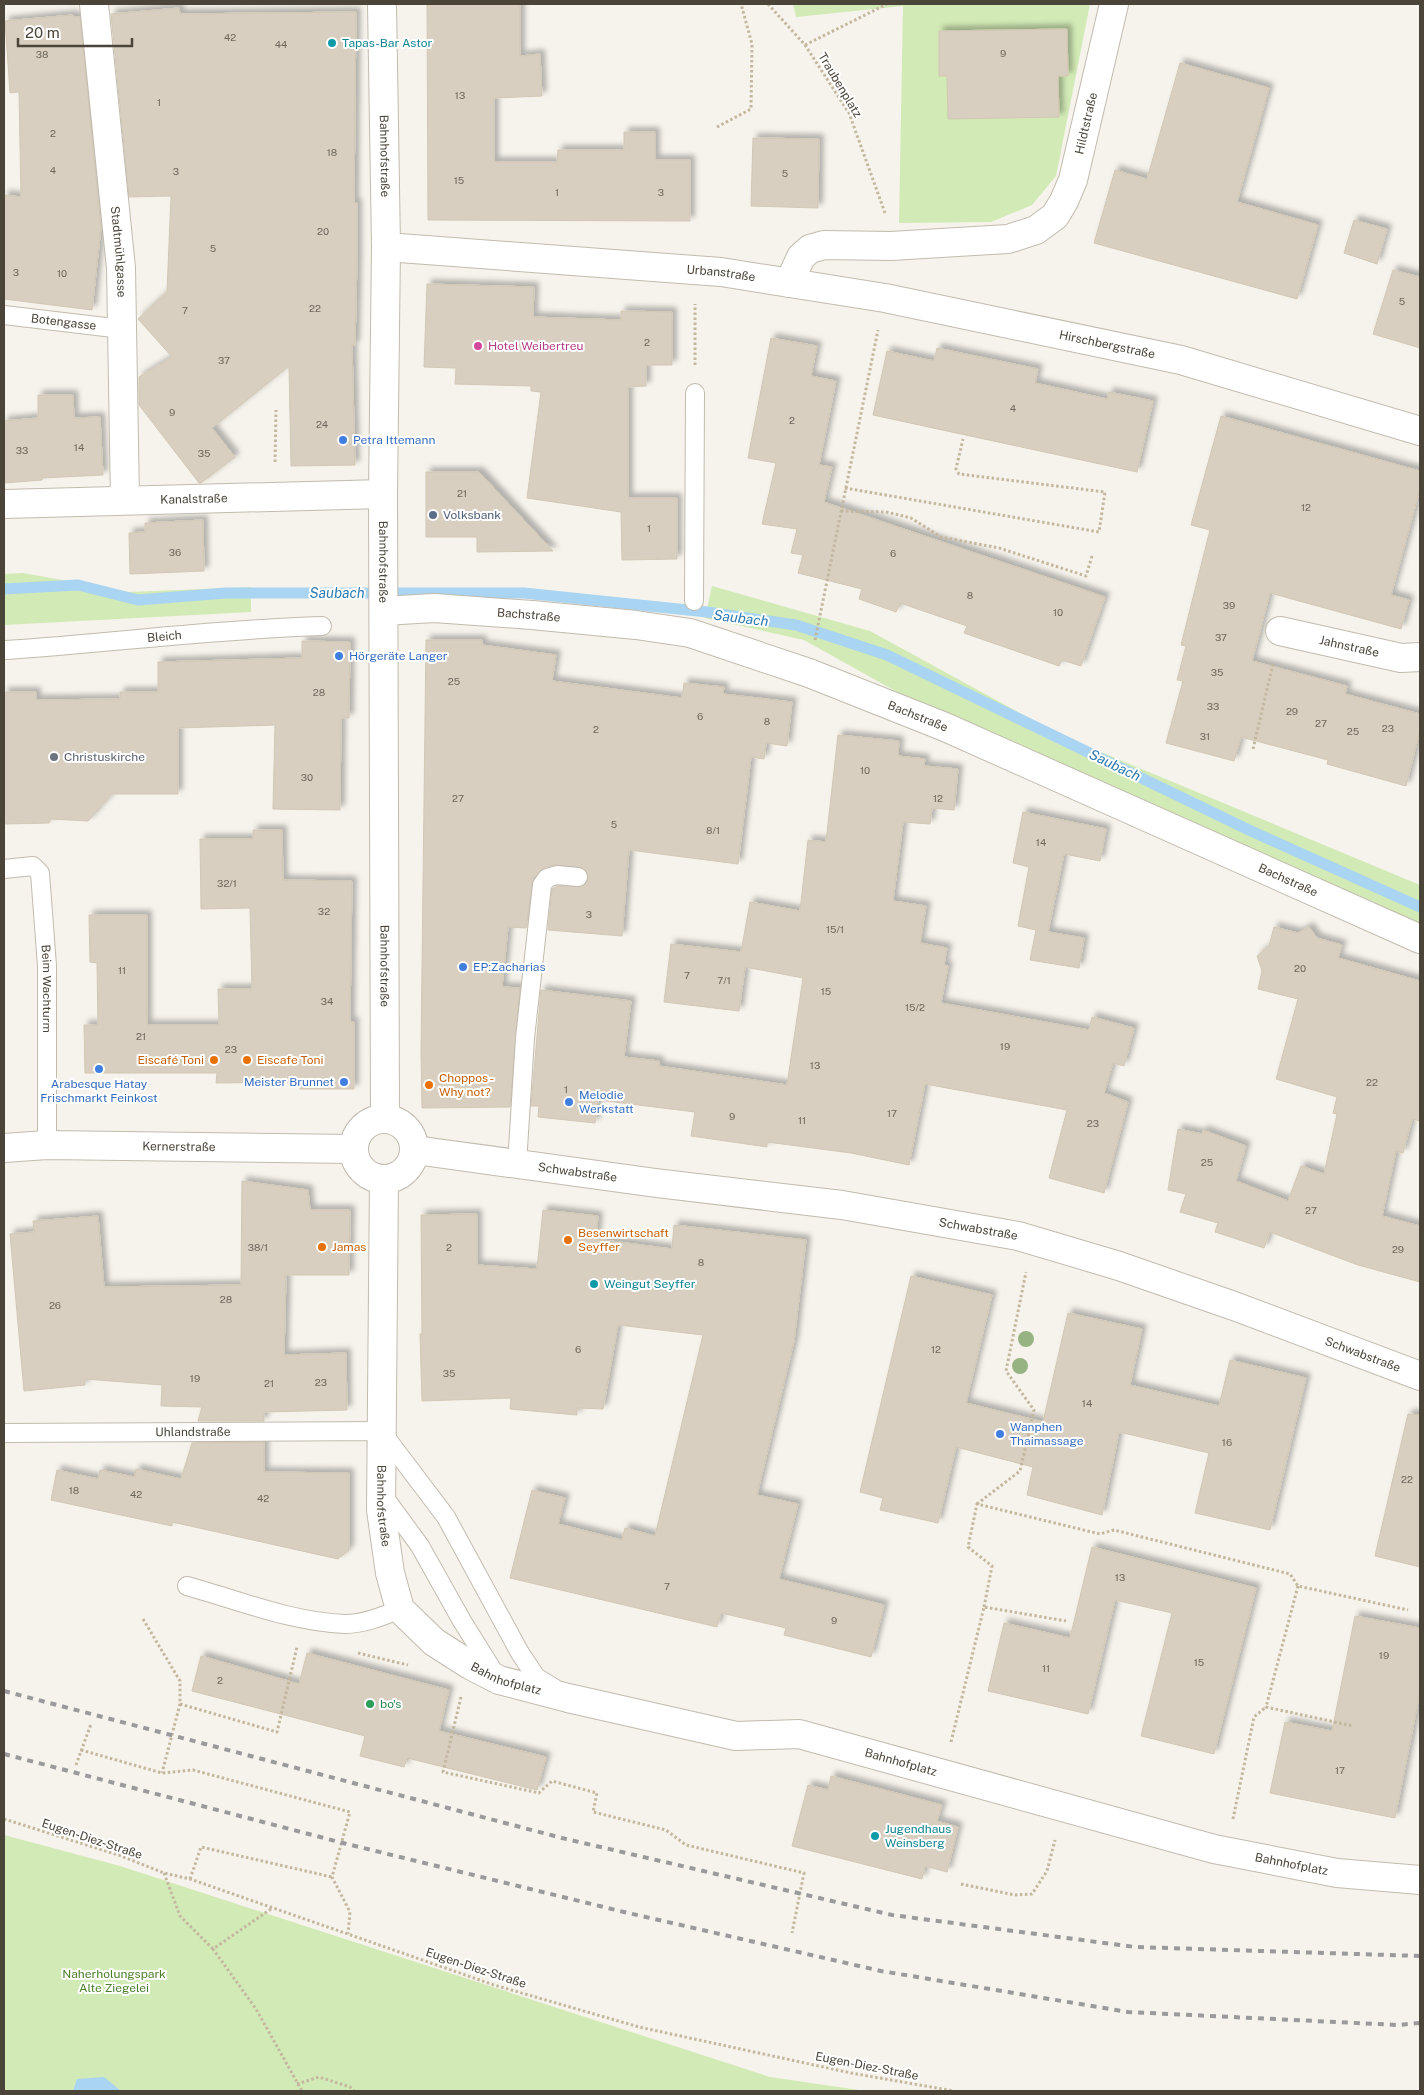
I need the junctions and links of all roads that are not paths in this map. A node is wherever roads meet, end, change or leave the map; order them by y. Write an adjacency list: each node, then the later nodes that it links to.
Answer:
1 (94, 4): 7 (street, Stadtmühlgasse)
2 (382, 4): 4 (street, Bahnhofstraße)
3 (1114, 4): 5 (street, Hildtstraße)
4 (386, 246): 5 (street, Urbanstraße); 10 (street, Bahnhofstraße)
5 (789, 283): 9 (street, Hirschbergstraße)
6 (4, 315): 7 (lane, Botengasse)
7 (122, 329): 11 (street, Stadtmühlgasse)
8 (695, 393): 13 (lane)
9 (1420, 431)
10 (383, 494): 11 (street, Kanalstraße); 14 (street, Bahnhofstraße)
11 (125, 500): 12 (street, Kanalstraße)
12 (4, 504)
13 (694, 601)
14 (384, 607): 21 (street, Bachstraße); 22 (street, Bahnhofstraße)
15 (322, 626): 17 (lane, Bleich)
16 (1280, 631): 18 (street, Jahnstraße)
17 (6, 650)
18 (1420, 657)
19 (4, 869): 23 (lane, Beim Wachturm)
20 (578, 877): 27 (lane)
21 (1420, 938)
22 (385, 1118): 25 (street); 26 (street)
23 (47, 1145): 24 (street, Kernerstraße); 25 (street, Kernerstraße)
24 (4, 1148)
25 (354, 1149): 28 (street)
26 (415, 1150): 27 (street, Schwabstraße); 28 (street)
27 (517, 1164): 29 (street, Schwabstraße)
28 (384, 1180): 30 (street, Bahnhofstraße)
29 (1420, 1376)
30 (381, 1431): 31 (lane, Uhlandstraße); 32 (street, Bahnhofstraße); 36 (lane)
31 (4, 1433)
32 (381, 1494): 34 (street, Bahnhofstraße); 35 (lane)
33 (187, 1586): 34 (lane)
34 (400, 1609): 35 (street, Bahnhofplatz)
35 (499, 1680): 36 (street, Bahnhofplatz)
36 (568, 1698): 37 (street, Bahnhofplatz)
37 (1420, 1880)

